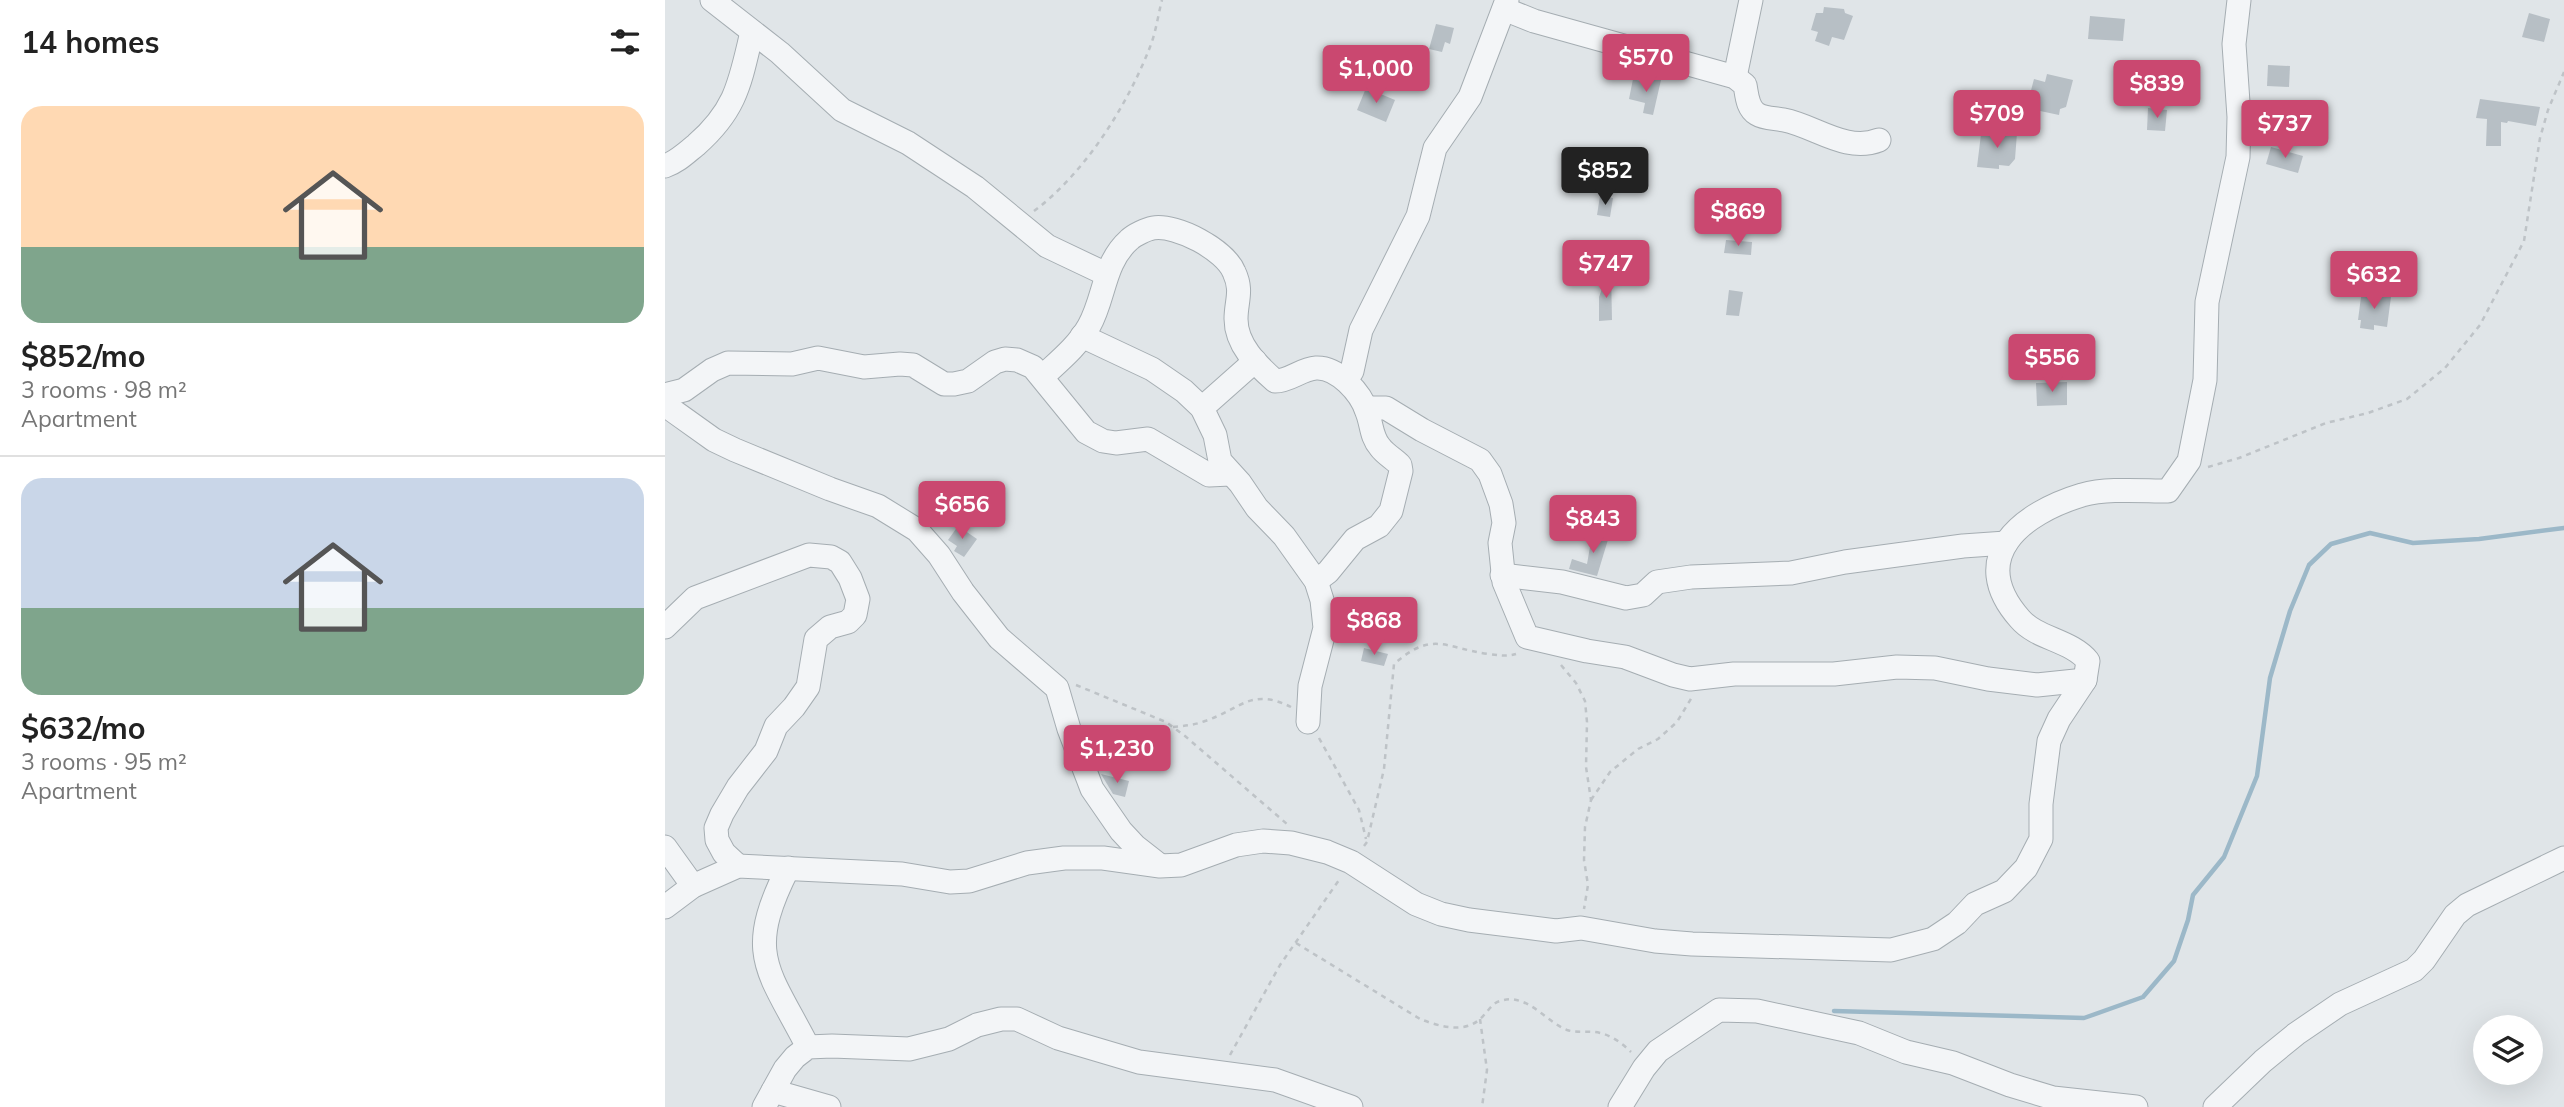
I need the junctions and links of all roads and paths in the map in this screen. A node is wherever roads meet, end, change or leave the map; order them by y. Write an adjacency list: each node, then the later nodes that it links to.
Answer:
1 (712, 0): 6 (street)
2 (1162, 0): 11 (path)
3 (1751, 0): 8 (street)
4 (2239, 0): 22 (street)
5 (1505, 5): 8 (street); 16 (street)
6 (752, 32): 10 (street); 11 (street)
7 (2564, 72): 22 (path)
8 (1735, 76): 9 (street)
9 (1879, 140)
10 (665, 166)
11 (1018, 223): 12 (street)
12 (1106, 274): 13 (street); 14 (street)
13 (1082, 336): 15 (street); 19 (street)
14 (1255, 361): 16 (street); 19 (street)
15 (1042, 377): 17 (street); 21 (street)
16 (1346, 380): 20 (street)
17 (665, 396)
18 (665, 405): 41 (street)
19 (1202, 408): 21 (street)
20 (1366, 408): 24 (street); 25 (street)
21 (1230, 474): 25 (street)
22 (2180, 475): 23 (street)
23 (2006, 543): 24 (street); 30 (street)
24 (1502, 575): 27 (street)
25 (1316, 581): 32 (street)
26 (665, 627): 40 (street)
27 (1527, 637): 29 (street); 36 (path)
28 (1558, 661): 34 (path)
29 (1704, 676): 30 (street); 34 (path)
30 (2085, 680): 45 (street)
31 (1074, 684): 33 (path)
32 (1308, 722): 33 (path); 36 (path)
33 (1173, 727): 35 (path)
34 (1591, 800): 45 (path)
35 (1289, 826)
36 (1367, 842): 39 (path)
37 (665, 847): 43 (street)
38 (2564, 858): 58 (street)
39 (1351, 862): 41 (street); 45 (street); 46 (path)
40 (738, 866): 42 (street); 43 (street)
41 (1160, 866): 42 (street)
42 (788, 868): 48 (street)
43 (693, 886): 44 (street)
44 (668, 903)
45 (1581, 928)
46 (1295, 943): 47 (path); 50 (path)
47 (1480, 1019): 49 (path); 55 (path)
48 (808, 1047): 50 (street); 51 (street)
49 (1644, 1068): 52 (street); 56 (street)
50 (1220, 1073): 54 (street)
51 (769, 1099): 53 (street)
52 (2047, 1102): 57 (street)
53 (829, 1107)
54 (1351, 1107)
55 (1482, 1107)
56 (1620, 1107)
57 (2136, 1107)
58 (2215, 1107)

